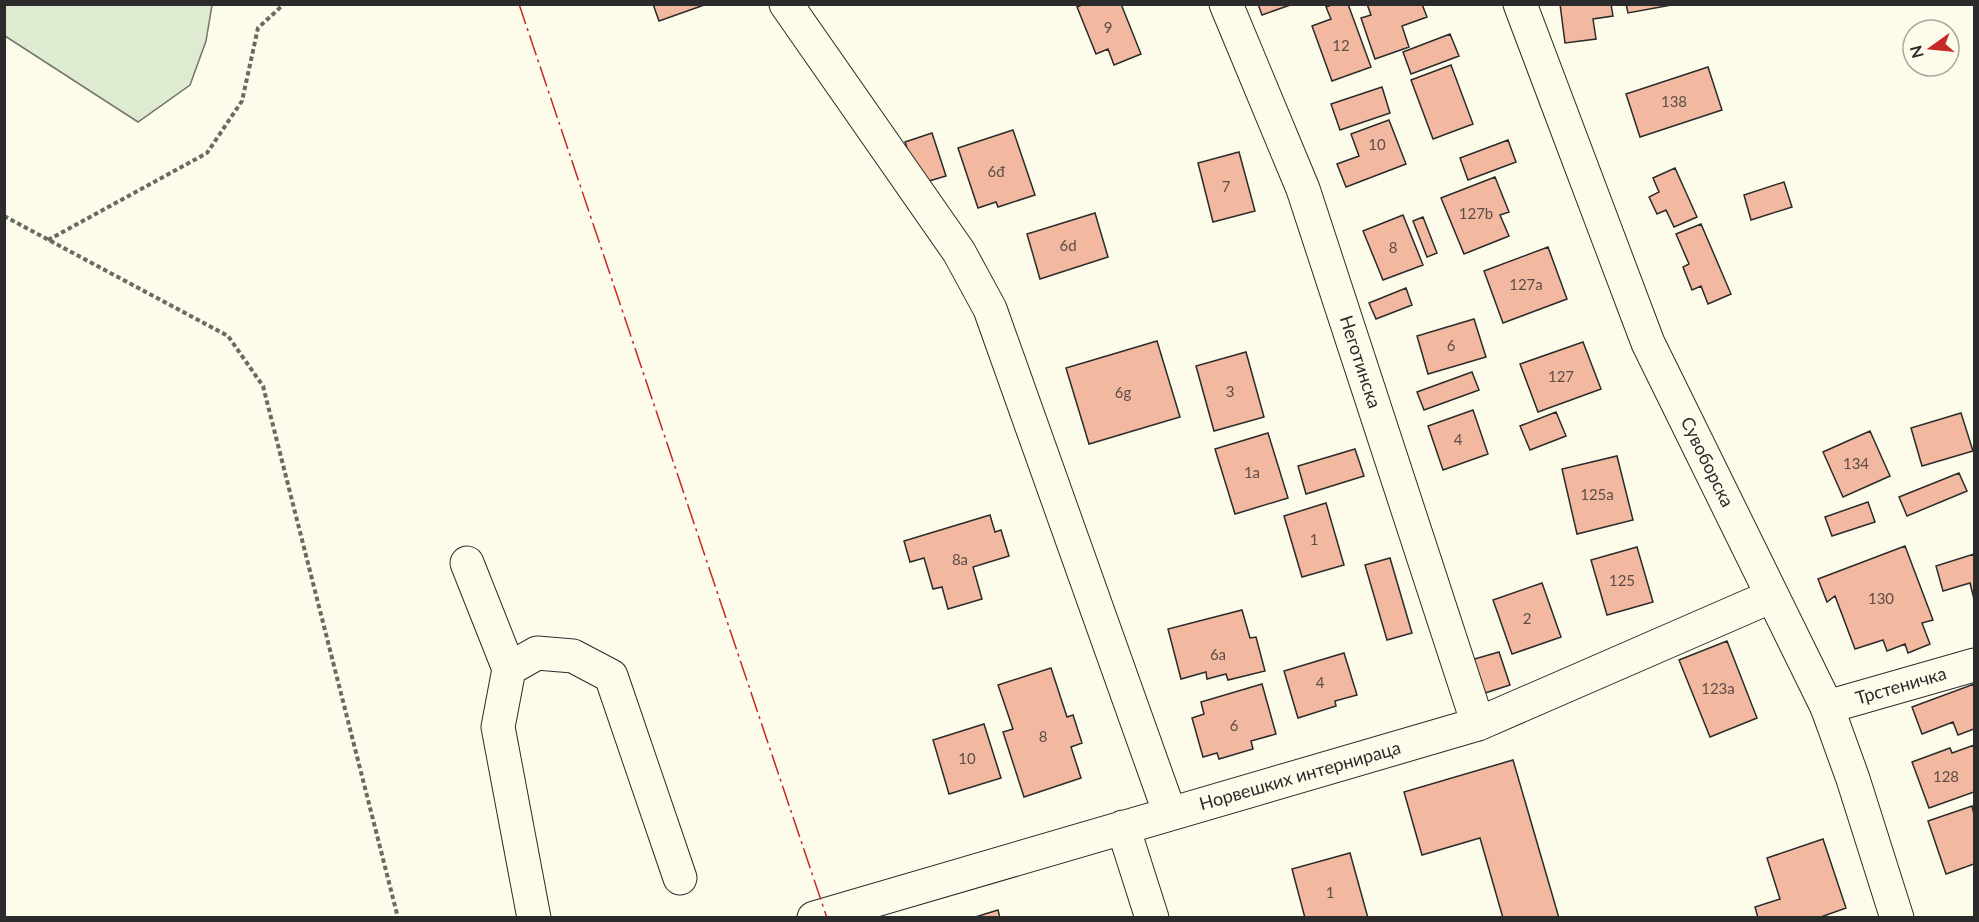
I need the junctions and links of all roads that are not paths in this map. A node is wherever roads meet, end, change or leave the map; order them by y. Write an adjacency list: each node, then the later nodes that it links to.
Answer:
1 (786, 4): 10 (street)
2 (1226, 4): 9 (street, Неготинска)
3 (1520, 4): 5 (street, Сувоборска)
4 (467, 563): 7 (street)
5 (1772, 596): 8 (street, Сувоборска); 9 (street, Норвешких интернираца)
6 (1974, 665): 8 (street, Трстеничка)
7 (509, 669): 12 (street); 13 (street)
8 (1827, 707): 16 (street, Сувоборска)
9 (1478, 724): 10 (street, Норвешких интернираца)
10 (1170, 814): 11 (street, Норвешких интернираца)
11 (1123, 827): 14 (street, Норвешких интернираца); 15 (street)
12 (680, 878)
13 (534, 918)
14 (814, 918)
15 (1152, 918)
16 (1897, 918)

